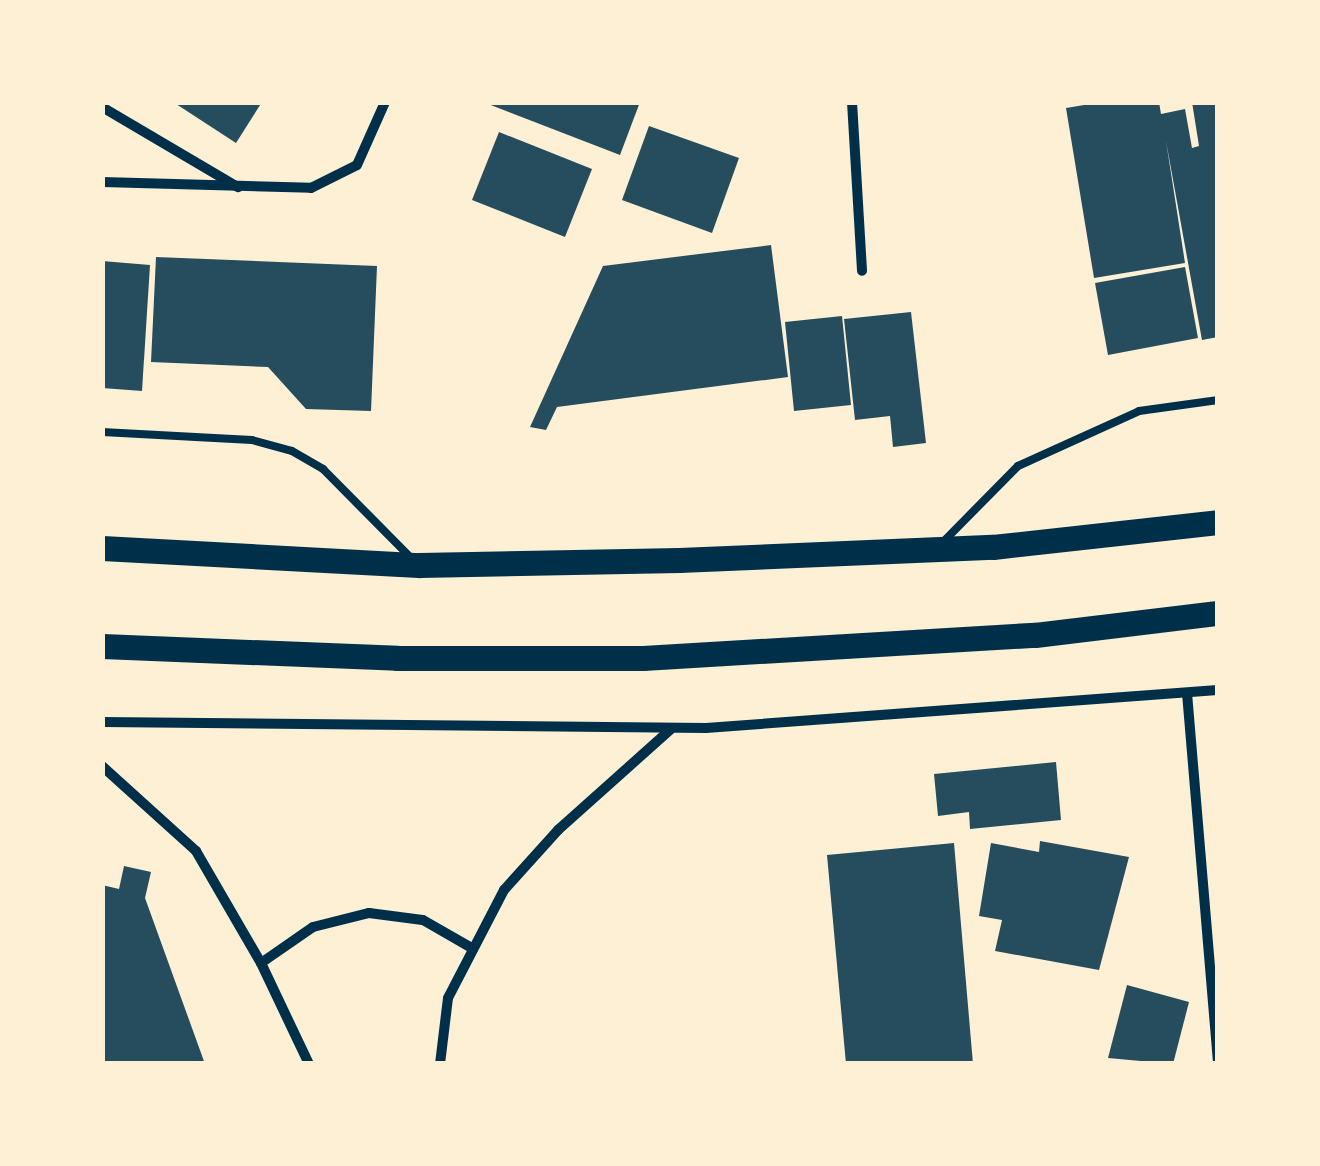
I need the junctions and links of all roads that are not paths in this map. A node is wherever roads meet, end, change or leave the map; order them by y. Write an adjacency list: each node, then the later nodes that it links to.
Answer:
1 (385, 102): 5 (street)
2 (852, 102): 6 (street)
3 (102, 106): 5 (street)
4 (102, 182): 5 (street)
5 (243, 190)
6 (862, 271)
7 (1218, 400): 11 (lane)
8 (102, 432): 12 (lane)
9 (1218, 522): 11 (main road)
10 (102, 548): 12 (main road)
11 (936, 549): 12 (main road)
12 (419, 565)
13 (1218, 613): 14 (main road)
14 (102, 646)
15 (1218, 690): 16 (street)
16 (1188, 693): 18 (street); 22 (street)
17 (102, 722): 18 (street)
18 (672, 728): 20 (street)
19 (102, 766): 21 (street)
20 (470, 947): 21 (street); 24 (street)
21 (261, 963): 23 (street)
22 (1218, 1061)
23 (309, 1064)
24 (440, 1064)

